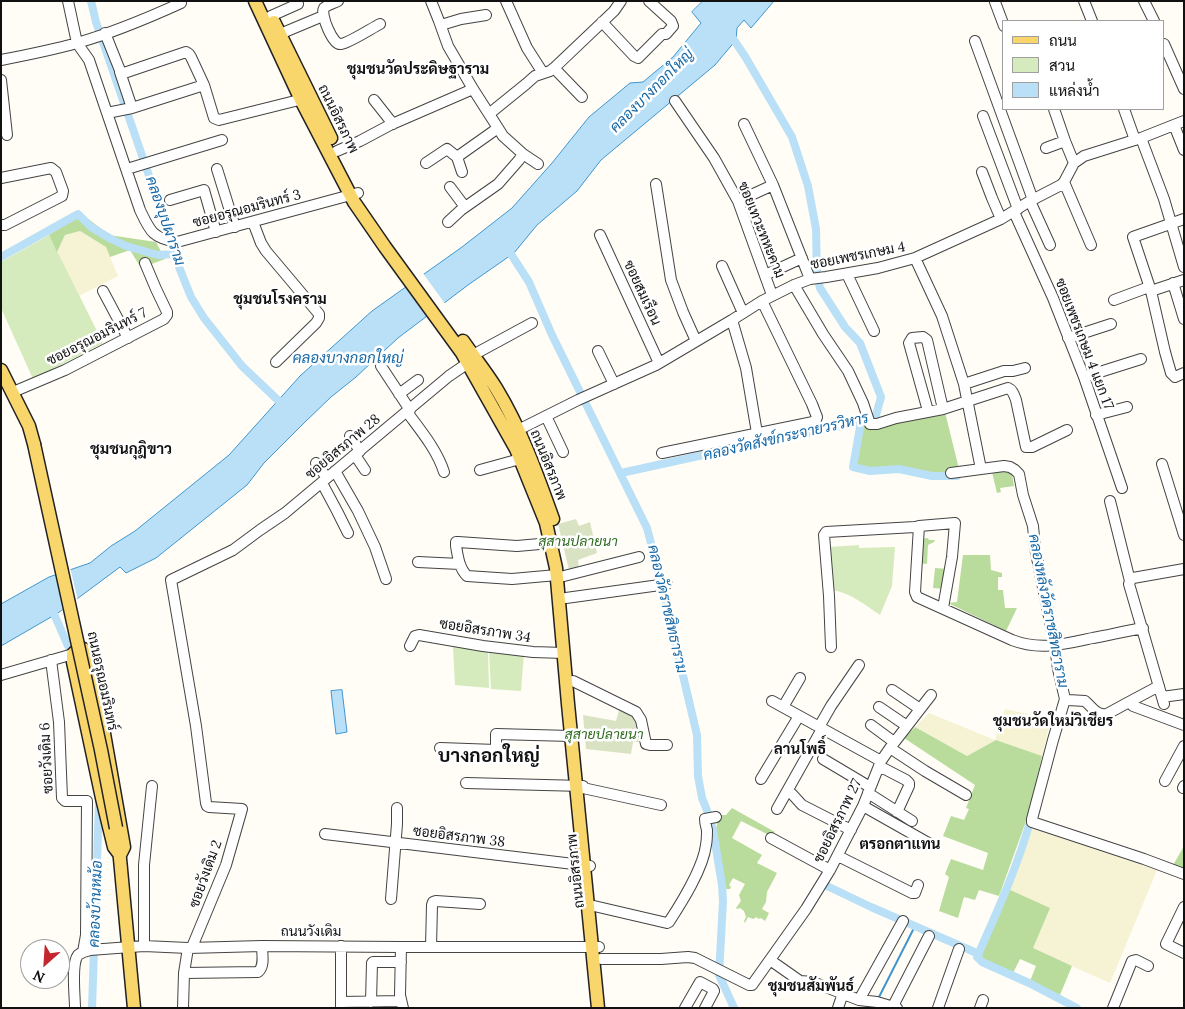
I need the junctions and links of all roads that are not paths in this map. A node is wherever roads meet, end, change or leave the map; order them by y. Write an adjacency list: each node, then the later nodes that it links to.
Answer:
1 (68, 1): 26 (street, ซอยอรุณอมรินทร์ 3)
2 (255, 1): 36 (main road)
3 (264, 1): 15 (main road, ถนนอิสรภาพ)
4 (338, 1): 16 (street)
5 (431, 1): 22 (street)
6 (506, 1): 31 (street)
7 (622, 1): 20 (street)
8 (649, 1): 20 (street)
9 (1084, 1): 17 (street)
10 (1144, 1): 18 (street)
11 (182, 2): 24 (street)
12 (995, 2): 19 (street)
13 (298, 4): 15 (street)
14 (486, 15): 22 (street)
15 (271, 16): 23 (main road, ถนนอิสรภาพ)
16 (323, 16): 21 (street); 23 (street)
17 (1092, 20)
18 (1152, 20)
19 (1002, 21)
20 (602, 22): 29 (street)
21 (380, 24)
22 (441, 25): 34 (street)
23 (280, 34): 36 (main road, ถนนอิสรภาพ)
24 (102, 35): 26 (street); 30 (street)
25 (974, 41): 73 (street)
26 (77, 42): 28 (street); 43 (street, ซอยอรุณอมรินทร์ 3)
27 (1165, 46): 35 (street)
28 (1, 60)
29 (554, 68): 31 (street); 37 (street)
30 (120, 72): 33 (street); 40 (street)
31 (543, 73): 44 (street)
32 (1, 80): 50 (street)
33 (204, 85): 36 (street); 40 (street)
34 (473, 89): 44 (street); 47 (street)
35 (1184, 89)
36 (306, 98): 56 (main road, ถนนอิสรภาพ); 71 (main road)
37 (582, 98)
38 (374, 100): 47 (street)
39 (675, 101): 74 (street, ซอยเทวะทหะคาม)
40 (127, 109): 43 (street)
41 (1054, 110): 53 (street)
42 (1124, 110): 51 (street)
43 (107, 113): 62 (street, ซอยอรุณอมรินทร์ 3)
44 (489, 114): 49 (street)
45 (983, 116): 76 (street, ซอยเพชรเกษม 4 แยก 17)
46 (1179, 123): 51 (street); 55 (street)
47 (393, 124): 56 (street)
48 (744, 124): 69 (street, ซอยเทวะทหะคาม)
49 (498, 128): 57 (street); 58 (street)
50 (7, 135)
51 (1138, 139): 61 (street); 81 (street)
52 (222, 140): 62 (street)
53 (1064, 141): 54 (street); 61 (street)
54 (1046, 148)
55 (1184, 150)
56 (337, 151): 71 (main road, ถนนอิสรภาพ)
57 (523, 154): 60 (street); 75 (street)
58 (457, 157): 59 (street); 64 (street)
59 (426, 163)
60 (538, 164)
61 (1074, 164): 67 (street, ซอยเพชรเกษม 4)
62 (126, 169): 84 (street, ซอยอรุณอมรินทร์ 3)
63 (217, 169): 83 (street)
64 (462, 172)
65 (982, 172): 77 (street)
66 (1, 178): 82 (street)
67 (1064, 182): 73 (street, ซอยเพชรเกษม 4); 87 (street)
68 (656, 184): 112 (street)
69 (773, 185): 74 (street); 88 (street, ซอยเทวะทหะคาม)
70 (450, 187): 75 (street)
71 (355, 195): 79 (street, ซอยอรุณอมรินทร์ 3); 114 (main road, ถนนอิสรภาพ)
72 (170, 200): 84 (street)
73 (1032, 200): 76 (street, ซอยเพชรเกษม 4); 86 (street)
74 (738, 201): 94 (street, ซอยเทวะทหะคาม)
75 (465, 207): 80 (street)
76 (1016, 210): 77 (street, ซอยเพชรเกษม 4); 111 (street, ซอยเพชรเกษม 4 แยก 17)
77 (1001, 219): 89 (street, ซอยเพชรเกษม 4)
78 (1184, 219): 81 (street)
79 (253, 222): 83 (street, ซอยอรุณอมรินทร์ 3); 116 (street)
80 (448, 222)
81 (1172, 223): 90 (street); 99 (street)
82 (1, 226)
83 (235, 227): 84 (street, ซอยอรุณอมรินทร์ 3)
84 (216, 232)
85 (600, 235): 117 (street, ซอยสมเรือน)
86 (1050, 245)
87 (1091, 245)
88 (802, 258): 94 (street); 95 (street, ซอยเทวะทหะคาม)
89 (915, 258): 93 (street, ซอยเพชรเกษม 4); 125 (street)
90 (1183, 260)
91 (145, 263): 110 (street, ซอยอรุณอมรินทร์ 7)
92 (722, 266): 104 (street)
93 (847, 274): 95 (street, ซอยเพชรเกษม 4); 109 (street)
94 (765, 275): 101 (street, ซอยเทวะทหะคาม)
95 (817, 278): 98 (street, ซอยเพชรเกษม 4)
96 (1184, 280): 97 (street)
97 (1173, 283): 99 (street); 105 (street)
98 (794, 285): 101 (street, ซอยเพชรเกษม 4); 132 (street)
99 (1150, 289): 102 (street); 121 (street)
100 (103, 291): 110 (street)
101 (772, 295): 103 (street, ซอยเพชรเกษม 4)
102 (1114, 300)
103 (762, 301): 104 (street, ซอยเพชรเกษม 4); 137 (street)
104 (743, 313): 106 (street, ซอยเพชรเกษม 4)
105 (1184, 319)
106 (732, 320): 112 (street, ซอยเพชรเกษม 4); 137 (street)
107 (532, 323): 114 (street, ซอยอิสรภาพ 28)
108 (1111, 324): 111 (street)
109 (874, 331)
110 (128, 338): 126 (street, ซอยอรุณอมรินทร์ 7)
111 (1068, 338): 122 (street, ซอยเพชรเกษม 4 แยก 17)
112 (696, 341): 117 (street, ซอยเพชรเกษม 4)
113 (598, 351): 124 (street)
114 (468, 355): 131 (street, ซอยอิสรภาพ 28); 136 (main road, ถนนอิสรภาพ)
115 (1141, 359): 122 (street)
116 (276, 362)
117 (659, 363): 124 (street, ซอยเพชรเกษม 4)
118 (381, 366): 127 (street)
119 (1025, 368): 125 (street)
120 (1, 370): 126 (main road, ถนนอรุณอมรินทร์)
121 (1184, 373)
122 (1084, 377): 133 (street, ซอยเพชรเกษม 4 แยก 17)
123 (418, 380): 127 (street)
124 (614, 384): 134 (street, ซอยเพชรเกษม 4)
125 (964, 384): 128 (street)
126 (13, 392): 221 (main road, ถนนอรุณอมรินทร์, bridge)
127 (399, 394): 131 (street)
128 (968, 402): 130 (street); 135 (street); 145 (street)
129 (1126, 407): 133 (street)
130 (944, 409): 132 (street); 132 (street)
131 (408, 411): 140 (street, ซอยอิสรภาพ 28); 148 (street)
132 (928, 411)
133 (1096, 415): 151 (street, ซอยเพชรเกษม 4 แยก 17)
134 (546, 416): 136 (street, ซอยเพชรเกษม 4); 139 (street)
135 (1068, 430)
136 (513, 432): 142 (main road); 161 (main road, ถนนอิสรภาพ)
137 (757, 433): 141 (street)
138 (350, 436): 140 (street)
139 (563, 452)
140 (358, 453): 146 (street); 150 (street, ซอยอิสรภาพ 28)
141 (662, 453)
142 (520, 459): 147 (street); 156 (main road)
143 (316, 463): 150 (street)
144 (1162, 464): 155 (street)
145 (981, 469): 149 (street); 170 (street)
146 (364, 470)
147 (480, 470)
148 (444, 472)
149 (950, 473)
150 (328, 477): 154 (street); 162 (street); 211 (street, ซอยอิสรภาพ 28)
151 (1122, 488)
152 (1110, 502): 163 (street)
153 (919, 526): 166 (street); 166 (street); 169 (street)
154 (348, 533)
155 (1184, 536)
156 (550, 543): 159 (street); 161 (main road)
157 (639, 557): 161 (street)
158 (418, 562): 159 (street)
159 (460, 564): 161 (street)
160 (1184, 569): 163 (street)
161 (560, 575): 165 (main road, ถนนอิสรภาพ); 172 (main road)
162 (386, 579)
163 (1130, 581): 167 (street)
164 (667, 584): 165 (street)
165 (566, 598): 177 (main road, ถนนอิสรภาพ)
166 (943, 608): 170 (street)
167 (1143, 628): 170 (street); 178 (street)
168 (410, 646): 172 (street, ซอยอิสรภาพ 34)
169 (831, 646)
170 (1051, 646): 182 (street)
171 (73, 654): 173 (street); 221 (main road)
172 (564, 654): 193 (main road)
173 (52, 660): 175 (street); 241 (street, ซอยวังเดิม 6)
174 (859, 665): 192 (street)
175 (1, 675)
176 (800, 678): 185 (street)
177 (573, 681): 194 (street); 204 (main road, ถนนอิสรภาพ)
178 (1159, 686): 180 (street); 184 (street)
179 (892, 690): 187 (street)
180 (1184, 694)
181 (931, 695): 187 (street, ซอยอิสรภาพ 27)
182 (1065, 699): 184 (street); 225 (street)
183 (772, 701): 185 (street)
184 (1129, 702): 190 (street)
185 (783, 707): 188 (street)
186 (879, 707): 191 (street)
187 (920, 709): 191 (street, ซอยอิสรภาพ 27)
188 (799, 716): 192 (street); 200 (street)
189 (871, 725): 195 (street)
190 (1184, 725)
191 (907, 726): 195 (street, ซอยอิสรภาพ 27)
192 (820, 728): 199 (street); 212 (street)
193 (571, 736): 197 (street); 204 (main road)
194 (667, 745)
195 (892, 745): 199 (street, ซอยอิสรภาพ 27); 207 (street)
196 (1184, 746): 201 (street)
197 (440, 748)
198 (823, 760): 205 (street)
199 (880, 764): 205 (street, ซอยอิสรภาพ 27); 213 (street)
200 (761, 779)
201 (1164, 781)
202 (466, 783): 204 (street)
203 (152, 786): 233 (street)
204 (581, 787): 208 (street); 223 (main road)
205 (869, 790): 209 (street, ซอยอิสรภาพ 27); 213 (street)
206 (792, 794): 216 (street)
207 (966, 795)
208 (661, 805)
209 (863, 806): 216 (street, ซอยอิสรภาพ 27); 220 (street)
210 (396, 808): 219 (street)
211 (242, 809): 236 (street, ซอยวังเดิม 2)
212 (777, 809)
213 (897, 812): 215 (street)
214 (709, 819): 229 (street)
215 (912, 822)
216 (852, 830): 222 (street, ซอยอิสรภาพ 27)
217 (325, 834): 219 (street, ซอยอิสรภาพ 38)
218 (770, 838): 224 (street)
219 (396, 843): 223 (street, ซอยอิสรภาพ 38); 227 (street)
220 (932, 845)
221 (120, 855): 239 (main road, ถนนอรุณอมรินทร์)
222 (838, 856): 224 (street, ซอยอิสรภาพ 27); 226 (street)
223 (587, 866): 229 (main road, ถนนอิสรภาพ); 242 (main road)
224 (830, 870): 244 (street, ซอยอิสรภาพ 27)
225 (1184, 874)
226 (915, 889)
227 (391, 899)
228 (480, 904): 238 (street)
229 (594, 906): 242 (main road, ถนนอิสรภาพ)
230 (1184, 907): 243 (street)
231 (903, 921): 249 (street)
232 (929, 936): 254 (street)
233 (144, 946): 236 (street, ถนนวังเดิม); 239 (street, ถนนวังเดิม)
234 (262, 946): 235 (street, ถนนวังเดิม); 236 (street, ถนนวังเดิม); 247 (street)
235 (341, 946): 237 (street, ถนนวังเดิม); 251 (street)
236 (190, 947): 247 (street, ซอยวังเดิม 2)
237 (401, 947): 238 (street, ถนนวังเดิม); 245 (street)
238 (431, 947): 242 (street, ถนนวังเดิม)
239 (129, 948): 241 (street, ถนนวังเดิม); 256 (main road, ถนนอรุณอมรินทร์)
240 (959, 948): 263 (street)
241 (91, 951): 255 (street)
242 (597, 951): 244 (street, ซอยอิสรภาพ 27); 258 (main road); 259 (main road, ถนนอิสรภาพ)
243 (1184, 953)
244 (770, 960): 248 (street)
245 (401, 962): 250 (street); 252 (street)
246 (1148, 966): 264 (street)
247 (184, 973): 257 (street, ซอยวังเดิม 2)
248 (843, 993): 249 (street); 262 (street)
249 (859, 1000): 253 (street)
250 (371, 1002): 251 (street); 252 (street)
251 (341, 1005)
252 (402, 1005)
253 (876, 1005): 254 (street)
254 (895, 1007)
255 (75, 1008)
256 (134, 1008)
257 (183, 1008)
258 (598, 1008)
259 (605, 1008)
260 (684, 1008): 261 (street)
261 (705, 1008)
262 (838, 1008)
263 (938, 1008)
264 (1113, 1008)

